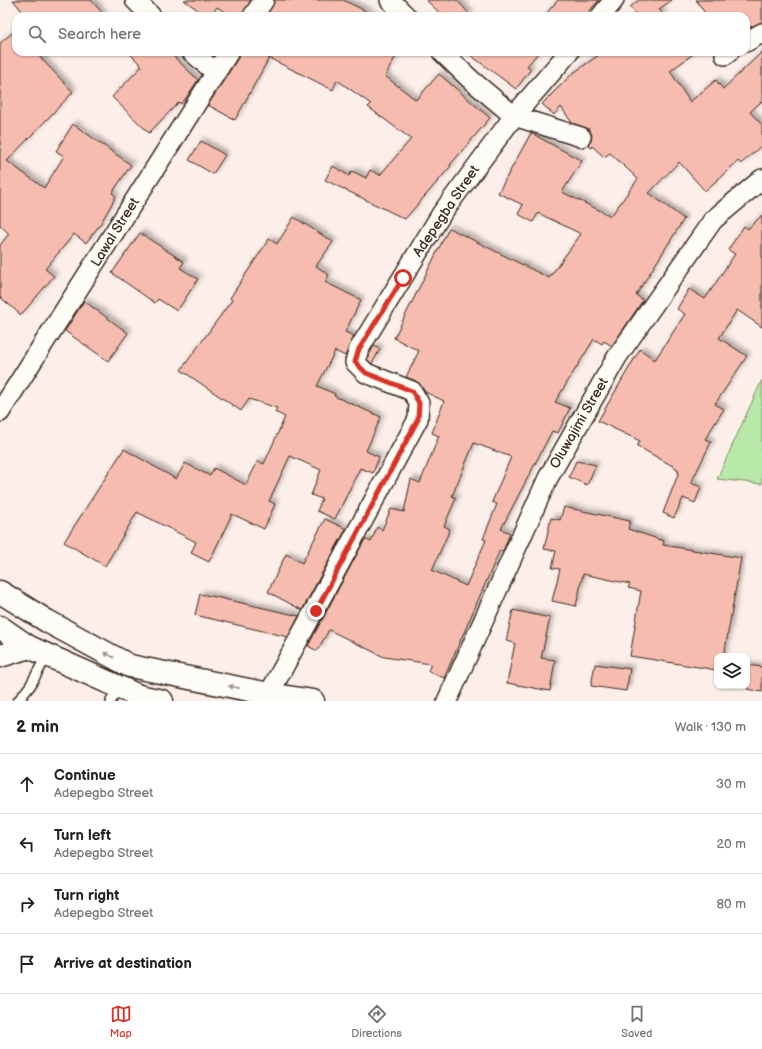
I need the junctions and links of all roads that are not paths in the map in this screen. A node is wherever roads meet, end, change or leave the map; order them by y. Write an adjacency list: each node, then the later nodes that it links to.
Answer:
1 (135, 0): 5 (street)
2 (264, 0): 6 (street)
3 (390, 0): 7 (street)
4 (614, 0): 8 (street)
5 (147, 12)
6 (256, 12)
7 (402, 12)
8 (604, 12)
9 (762, 33): 10 (street)
10 (750, 40)
11 (197, 56): 15 (street)
12 (226, 56): 15 (street, Lawal Street)
13 (446, 56): 16 (street)
14 (566, 56): 16 (street, Adepegba Street)
15 (215, 72): 19 (street, Lawal Street)
16 (514, 116): 17 (street); 25 (street, Adepegba Street)
17 (581, 138)
18 (762, 179): 30 (street, Oluwajimi Street)
19 (0, 412)
20 (0, 592): 25 (main road, one-way to 20)
21 (0, 627): 22 (main road)
22 (38, 651): 23 (main road); 24 (main road); 27 (lane)
23 (0, 656)
24 (115, 694): 26 (main road)
25 (269, 694): 29 (main road)
26 (138, 699): 28 (main road)
27 (18, 701)
28 (162, 701)
29 (313, 701)
30 (447, 701)

